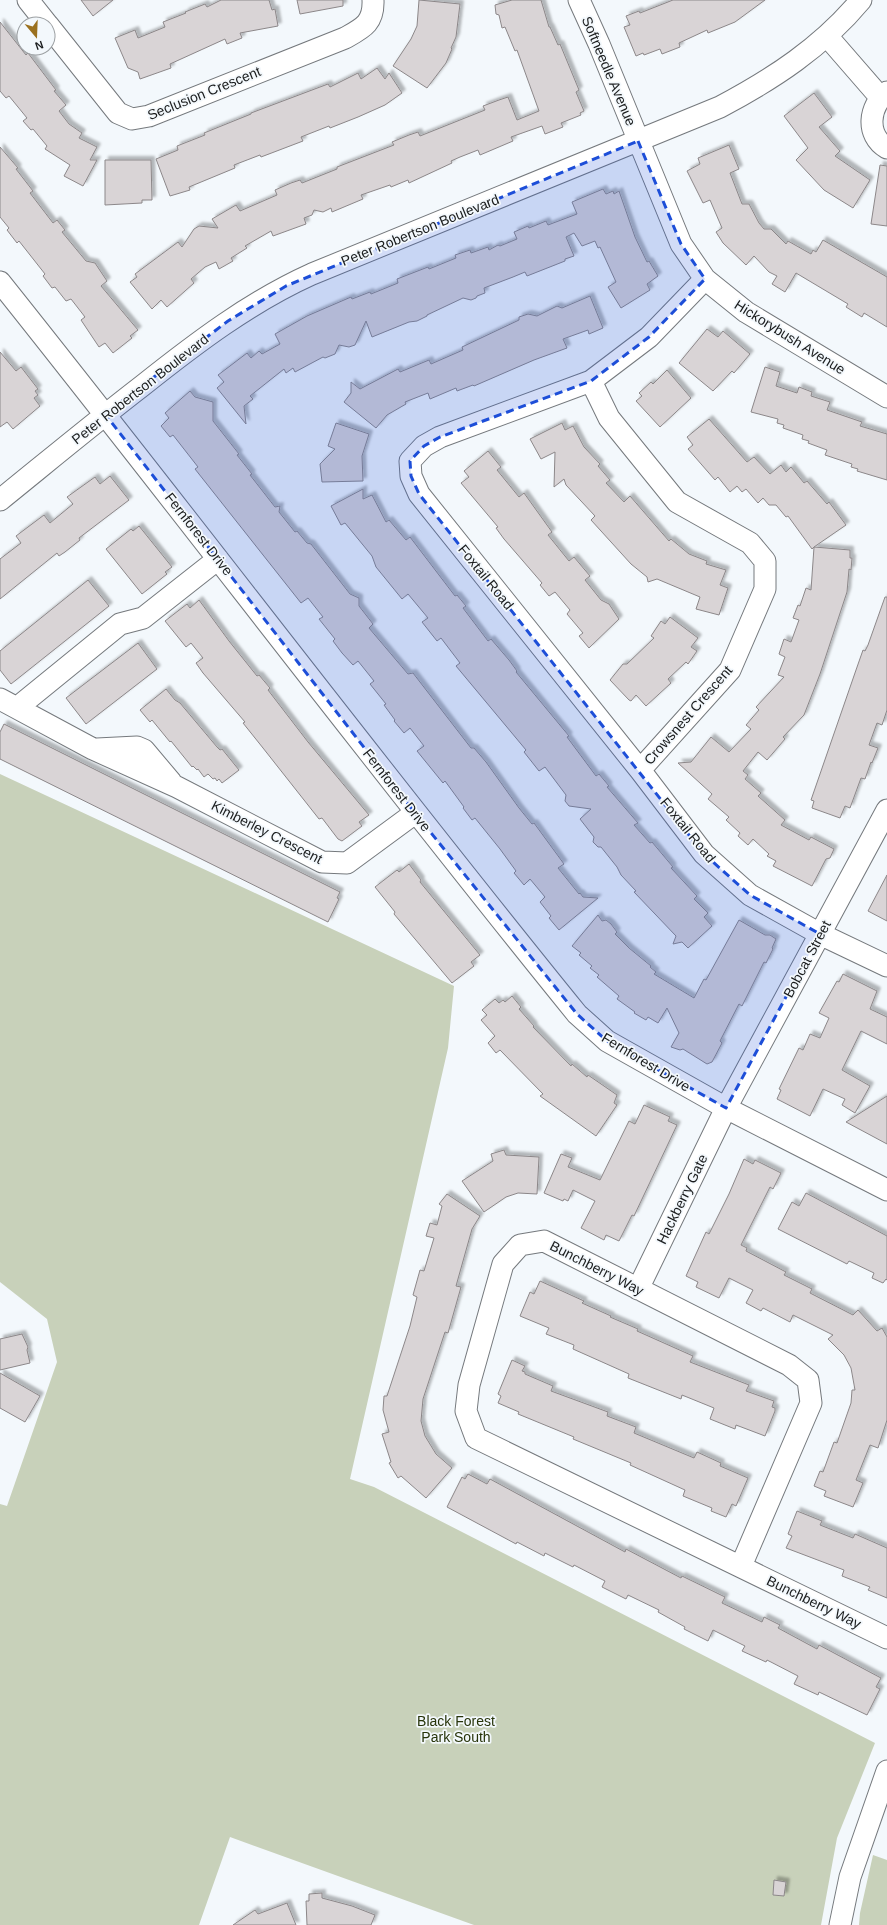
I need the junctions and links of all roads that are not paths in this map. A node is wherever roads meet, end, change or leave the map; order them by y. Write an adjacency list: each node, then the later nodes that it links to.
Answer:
1 (28, 0): 5 (street, Seclusion Crescent)
2 (373, 0): 6 (street, Seclusion Crescent)
3 (579, 0): 9 (street, Softneedle Avenue)
4 (861, 0): 7 (street, Peter Robertson Boulevard)
5 (40, 16)
6 (56, 36)
7 (827, 36): 8 (street); 9 (street, Peter Robertson Boulevard)
8 (884, 95): 10 (street)
9 (638, 141): 11 (street, Hickorybush Avenue); 15 (street, Peter Robertson Boulevard)
10 (887, 148)
11 (704, 280): 13 (street, Foxtail Road); 14 (street, Hickorybush Avenue)
12 (0, 282): 15 (street, Fernforest Drive)
13 (591, 381): 19 (street, Crowsnest Crescent); 19 (street, Foxtail Road)
14 (887, 397)
15 (106, 414): 16 (street, Peter Robertson Boulevard); 17 (street, Fernforest Drive)
16 (0, 500)
17 (218, 559): 18 (street, Kimberley Crescent); 21 (street, Fernforest Drive)
18 (9, 703): 21 (street, Kimberley Crescent)
19 (640, 770): 22 (street, Foxtail Road)
20 (887, 810): 22 (street, Bobcat Street)
21 (415, 813): 24 (street, Fernforest Drive)
22 (820, 934): 23 (street, Foxtail Road); 24 (street, Bobcat Street)
23 (887, 966)
24 (726, 1108): 25 (street, Fernforest Drive); 26 (street, Hackberry Gate)
25 (887, 1190)
26 (638, 1289): 27 (street, Bunchberry Way); 27 (street, Bunchberry Way)
27 (741, 1566): 28 (street, Bunchberry Way)
28 (887, 1638)
29 (887, 1771): 30 (street)
30 (840, 1925)

